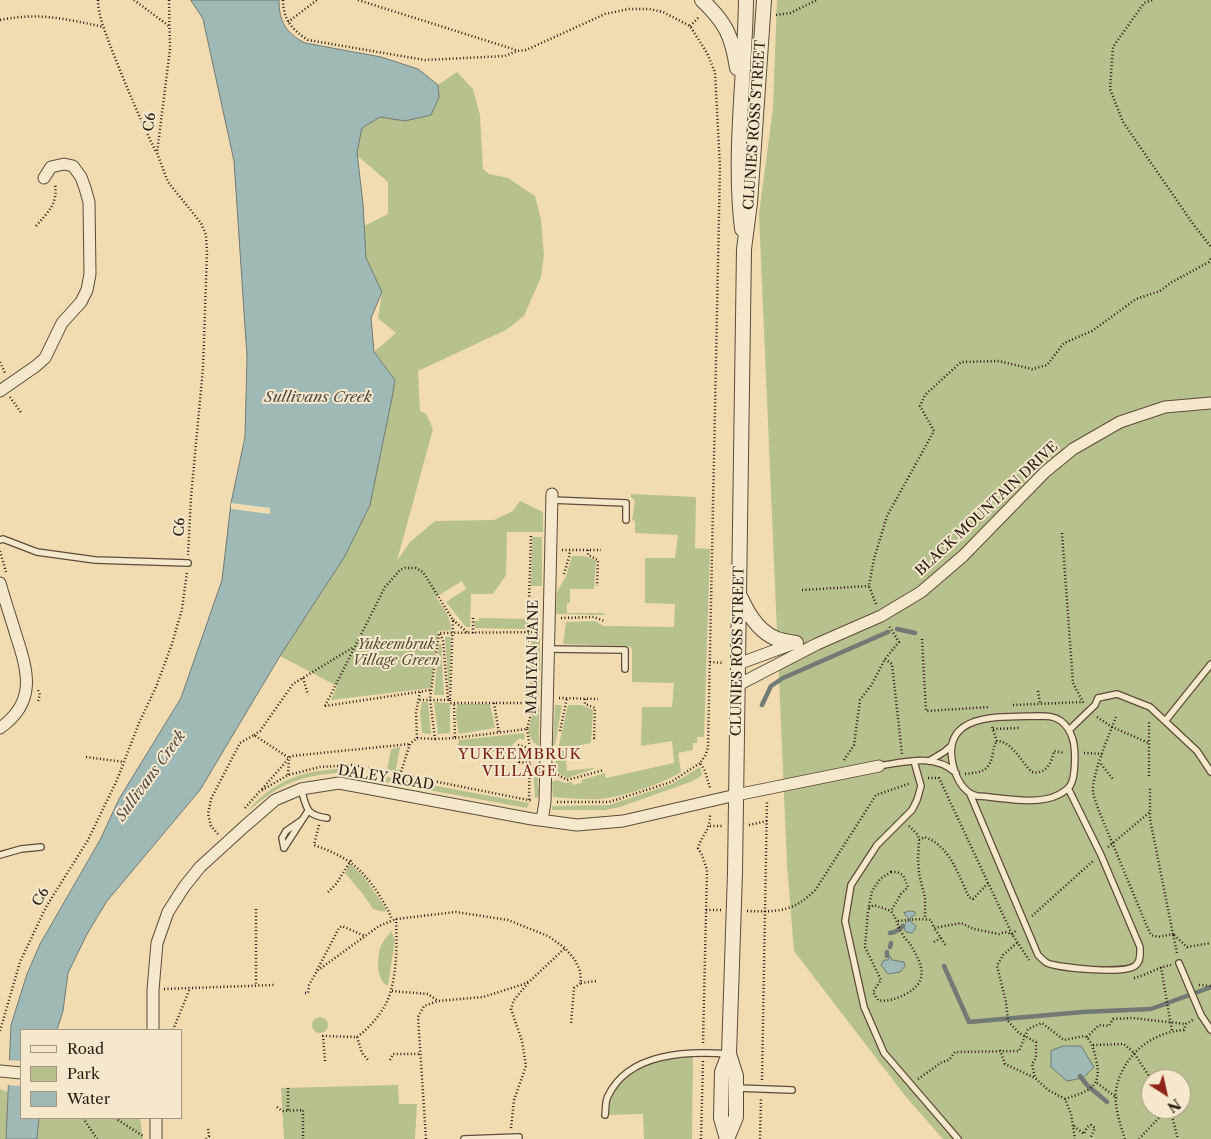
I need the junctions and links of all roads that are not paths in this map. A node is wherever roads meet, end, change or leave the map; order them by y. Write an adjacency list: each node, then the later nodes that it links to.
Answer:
1 (702, 0): 4 (street)
2 (746, 0): 4 (street, CLUNIES ROSS STREET)
3 (764, 0): 6 (street, CLUNIES ROSS STREET)
4 (741, 91): 6 (street, CLUNIES ROSS STREET)
5 (44, 178): 7 (street)
6 (744, 249): 14 (street, CLUNIES ROSS STREET)
7 (0, 391)
8 (1211, 403): 16 (street, BLACK MOUNTAIN DRIVE)
9 (551, 497): 10 (lane); 17 (street, MALIYAN LANE)
10 (626, 520)
11 (0, 540): 12 (lane)
12 (188, 563)
13 (0, 584): 23 (street)
14 (739, 592): 15 (street); 18 (street, CLUNIES ROSS STREET)
15 (796, 643): 16 (street, BLACK MOUNTAIN DRIVE); 18 (street, BLACK MOUNTAIN DRIVE)
16 (817, 644): 21 (street, BLACK MOUNTAIN DRIVE)
17 (548, 649): 20 (lane); 38 (street, MALIYAN LANE)
18 (738, 664): 21 (street, CLUNIES ROSS STREET)
19 (1211, 664): 22 (lane)
20 (625, 669)
21 (738, 685): 34 (street, CLUNIES ROSS STREET)
22 (1166, 720): 24 (lane); 29 (lane)
23 (0, 728)
24 (1069, 730): 25 (lane); 31 (lane)
25 (951, 746): 26 (lane); 30 (lane)
26 (929, 760): 27 (lane); 30 (lane)
27 (914, 761): 28 (lane); 55 (lane)
28 (879, 766): 34 (street, DALEY ROAD)
29 (1211, 772)
30 (956, 774): 33 (lane)
31 (1068, 788): 33 (lane); 33 (lane)
32 (301, 789): 35 (lane); 38 (street, DALEY ROAD); 42 (street, DALEY ROAD)
33 (970, 794)
34 (736, 795): 38 (street, DALEY ROAD); 44 (street, CLUNIES ROSS STREET)
35 (308, 810): 36 (lane); 37 (lane)
36 (324, 818)
37 (304, 819): 37 (lane)
38 (542, 820)
39 (41, 847): 40 (lane)
40 (0, 855)
41 (1179, 963): 43 (lane)
42 (153, 1029)
43 (1211, 1030)
44 (729, 1054): 47 (street, CLUNIES ROSS STREET); 49 (lane); 54 (street, CLUNIES ROSS STREET)
45 (0, 1071): 46 (street)
46 (20, 1073)
47 (736, 1088): 48 (lane); 54 (street, CLUNIES ROSS STREET)
48 (792, 1090)
49 (605, 1115)
50 (156, 1119): 51 (street)
51 (153, 1137)
52 (519, 1137): 53 (lane)
53 (464, 1139)
54 (727, 1139)
55 (958, 1139)

